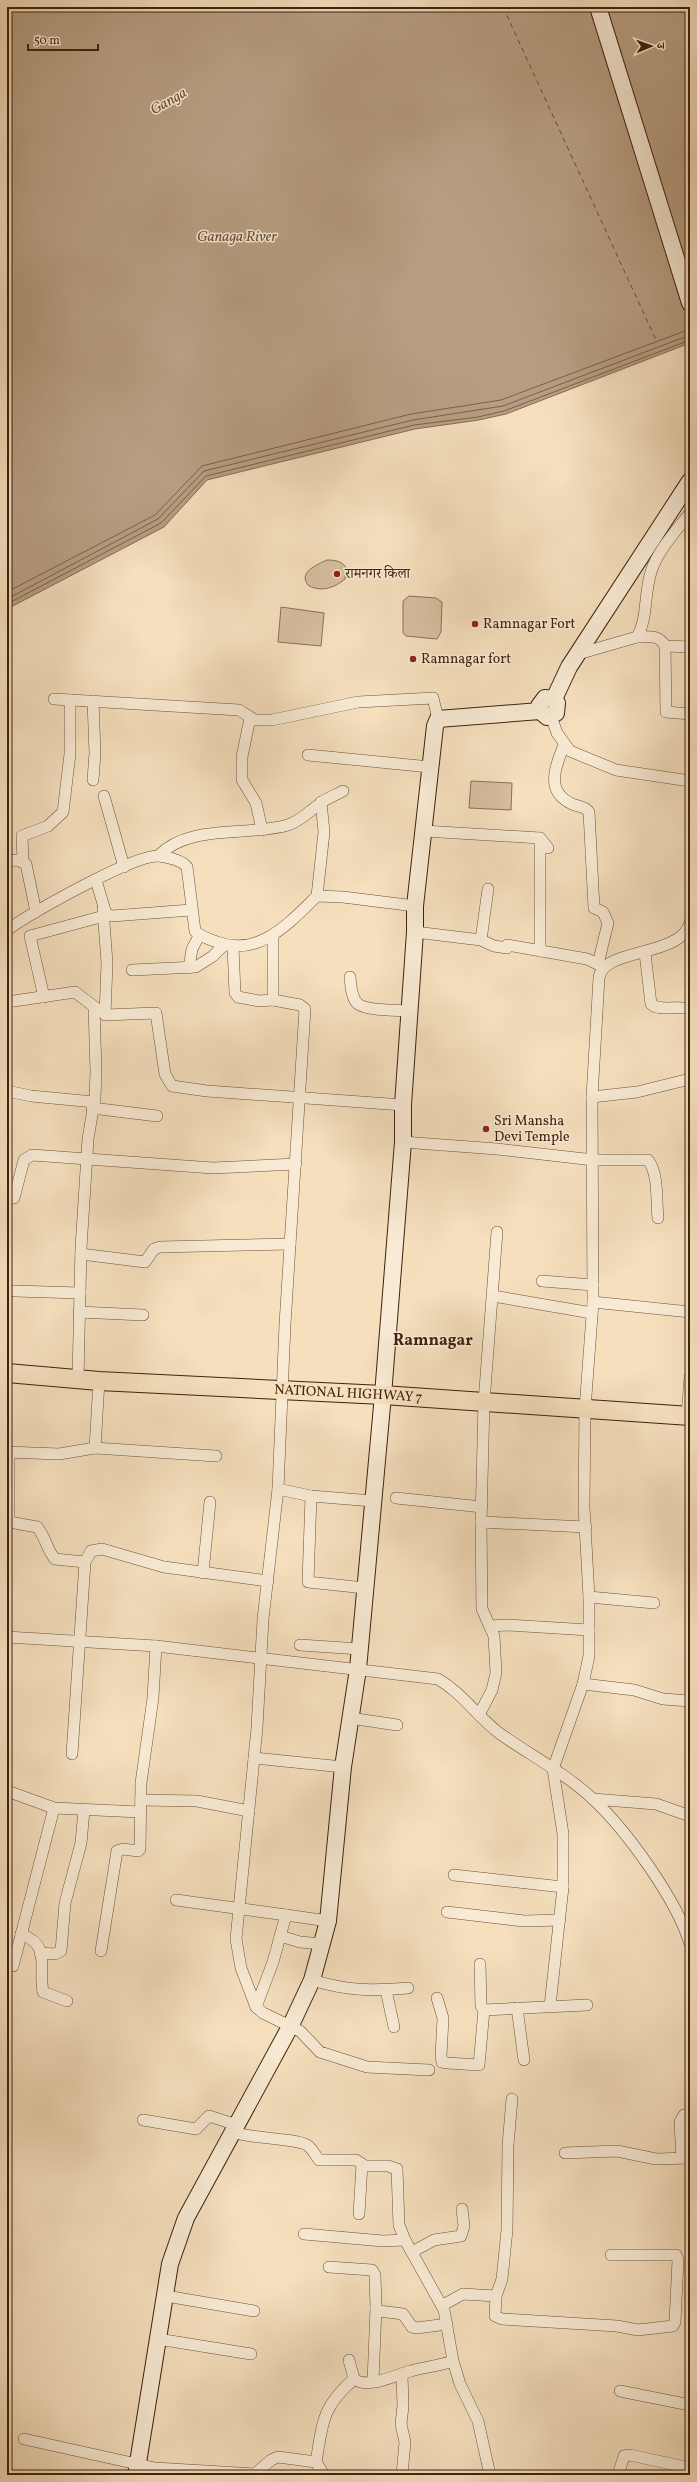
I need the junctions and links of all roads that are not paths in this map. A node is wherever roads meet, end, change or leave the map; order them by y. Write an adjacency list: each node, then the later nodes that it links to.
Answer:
1 (598, 7): 2 (main road)
2 (690, 303)
3 (690, 481): 9 (main road)
4 (690, 513): 5 (street)
5 (685, 523): 6 (street)
6 (637, 637): 7 (street); 9 (street)
7 (665, 646): 8 (street); 14 (street)
8 (690, 647)
9 (578, 654): 13 (main road)
10 (54, 699): 11 (street)
11 (70, 700): 12 (street); 31 (street)
12 (93, 701): 15 (street); 20 (street)
13 (545, 713): 16 (main road); 17 (street)
14 (690, 714)
15 (250, 718): 16 (street); 25 (street)
16 (438, 719): 19 (main road)
17 (564, 745): 21 (street); 49 (street)
18 (308, 755): 19 (street)
19 (430, 767): 26 (main road)
20 (93, 780)
21 (690, 781)
22 (343, 792): 24 (street)
23 (104, 796): 32 (street)
24 (321, 802): 25 (street); 35 (street)
25 (262, 830): 29 (street)
26 (424, 831): 27 (street); 36 (main road)
27 (540, 838): 28 (street); 47 (street)
28 (548, 848)
29 (158, 856): 32 (street); 37 (street)
30 (7, 861): 31 (street)
31 (23, 861): 38 (street)
32 (124, 868): 33 (street)
33 (96, 880): 38 (street); 39 (street)
34 (488, 889): 45 (street)
35 (317, 896): 36 (street); 44 (street)
36 (415, 906): 42 (main road)
37 (192, 910): 39 (street); 43 (street)
38 (36, 912): 41 (street)
39 (103, 912): 53 (street); 59 (street)
40 (690, 923): 48 (street)
41 (7, 930)
42 (415, 932): 45 (street); 58 (main road)
43 (199, 936): 46 (street); 50 (street)
44 (273, 936): 46 (street); 54 (street)
45 (481, 940): 47 (street)
46 (228, 946): 50 (street); 54 (street)
47 (540, 951): 49 (street)
48 (645, 953): 49 (street); 57 (street)
49 (601, 966): 62 (street)
50 (189, 968): 51 (street)
51 (132, 970)
52 (350, 977): 58 (street)
53 (44, 997): 55 (street); 56 (street)
54 (273, 1000): 63 (street)
55 (7, 1002)
56 (94, 1007): 59 (street); 64 (street)
57 (690, 1010)
58 (409, 1011): 65 (main road)
59 (105, 1015): 63 (street)
60 (690, 1079): 62 (street)
61 (7, 1091): 64 (street)
62 (592, 1097): 69 (street)
63 (301, 1098): 65 (street); 70 (street)
64 (93, 1105): 66 (street); 68 (street)
65 (403, 1105): 67 (main road)
66 (157, 1116)
67 (403, 1142): 69 (street); 90 (main road)
68 (87, 1157): 70 (street); 71 (street); 75 (street)
69 (594, 1160): 72 (street); 77 (street)
70 (296, 1164): 74 (street)
71 (7, 1200)
72 (658, 1218)
73 (497, 1232): 80 (street)
74 (290, 1244): 75 (street); 89 (street)
75 (81, 1254): 79 (street)
76 (542, 1281): 77 (street)
77 (593, 1285): 81 (street)
78 (15, 1291): 79 (street)
79 (80, 1293): 82 (street)
80 (493, 1296): 81 (street); 91 (street)
81 (593, 1307): 83 (street); 92 (street)
82 (79, 1312): 84 (street); 87 (street)
83 (690, 1312)
84 (143, 1315)
85 (7, 1373): 87 (main road, NATIONAL HIGHWAY 7)
86 (690, 1377): 93 (street)
87 (78, 1379): 88 (main road, NATIONAL HIGHWAY 7)
88 (99, 1381): 89 (main road, NATIONAL HIGHWAY 7); 94 (street)
89 (282, 1391): 90 (main road, NATIONAL HIGHWAY 7); 97 (street)
90 (384, 1395): 91 (main road, NATIONAL HIGHWAY 7); 100 (main road)
91 (484, 1402): 92 (main road, NATIONAL HIGHWAY 7); 102 (street)
92 (585, 1409): 93 (main road, NATIONAL HIGHWAY 7); 104 (street)
93 (689, 1416)
94 (95, 1448): 95 (street); 96 (street)
95 (8, 1453): 105 (street)
96 (216, 1456)
97 (278, 1489): 98 (street); 107 (street)
98 (311, 1496): 100 (street); 108 (street)
99 (396, 1498): 102 (street)
100 (373, 1501): 108 (main road)
101 (210, 1502): 106 (street)
102 (482, 1506): 103 (street)
103 (481, 1522): 104 (street); 111 (street)
104 (586, 1527): 109 (street)
105 (85, 1562): 106 (street); 114 (street)
106 (203, 1573): 107 (street)
107 (268, 1581): 118 (street)
108 (365, 1588): 117 (main road)
109 (589, 1597): 110 (street); 112 (street)
110 (654, 1603)
111 (490, 1626): 112 (street); 122 (street)
112 (589, 1630): 120 (street)
113 (7, 1637): 114 (street)
114 (79, 1641): 116 (street); 125 (street)
115 (300, 1645): 117 (street)
116 (156, 1646): 118 (street); 131 (street)
117 (360, 1649): 119 (main road)
118 (260, 1658): 119 (street); 126 (street)
119 (358, 1669): 122 (street); 123 (main road)
120 (583, 1684): 121 (street); 128 (street)
121 (690, 1701)
122 (479, 1715): 128 (street)
123 (350, 1718): 124 (street); 127 (main road)
124 (397, 1725)
125 (72, 1754)
126 (254, 1758): 127 (street); 134 (street)
127 (342, 1766): 144 (main road)
128 (553, 1769): 130 (street); 138 (street)
129 (7, 1792): 132 (street)
130 (593, 1799): 136 (street); 147 (street)
131 (141, 1800): 134 (street); 135 (street)
132 (54, 1808): 133 (street); 145 (street)
133 (84, 1810): 135 (street); 150 (street)
134 (249, 1811): 140 (street)
135 (140, 1812): 149 (street)
136 (690, 1816)
137 (454, 1875): 138 (street)
138 (563, 1887): 143 (street)
139 (176, 1900): 140 (street)
140 (239, 1908): 142 (street); 160 (street)
141 (447, 1912): 143 (street)
142 (286, 1915): 144 (street); 146 (street)
143 (560, 1920): 158 (street)
144 (328, 1921): 148 (main road)
145 (21, 1934): 150 (street); 152 (street)
146 (280, 1936): 148 (street); 160 (street)
147 (689, 1940)
148 (322, 1944): 153 (main road)
149 (101, 1951)
150 (40, 1953): 157 (street)
151 (480, 1964): 162 (street)
152 (13, 1966)
153 (312, 1980): 155 (street); 163 (main road)
154 (408, 1988): 155 (street)
155 (386, 1990): 164 (street)
156 (437, 1998): 162 (street)
157 (67, 2000)
158 (550, 2006): 159 (street); 161 (street)
159 (587, 2006)
160 (256, 2007): 163 (street)
161 (517, 2008): 162 (street); 165 (street)
162 (484, 2010)
163 (291, 2025): 166 (street); 170 (main road)
164 (394, 2027)
165 (524, 2060)
166 (429, 2070)
167 (512, 2099): 182 (street)
168 (690, 2115): 172 (street)
169 (144, 2120): 170 (street)
170 (235, 2129): 173 (street); 181 (main road)
171 (565, 2153): 172 (street)
172 (686, 2158)
173 (362, 2164): 175 (street); 177 (street)
174 (462, 2209): 178 (street)
175 (359, 2214)
176 (304, 2234): 177 (street)
177 (405, 2240): 178 (street)
178 (412, 2252): 183 (street)
179 (610, 2255): 182 (street)
180 (328, 2267): 184 (street)
181 (166, 2296): 185 (street); 187 (main road)
182 (496, 2296): 183 (street)
183 (442, 2305): 186 (street)
184 (376, 2308): 186 (street); 193 (street)
185 (254, 2311)
186 (447, 2324): 190 (street)
187 (158, 2340): 188 (street); 199 (main road)
188 (251, 2354)
189 (349, 2360): 192 (street)
190 (453, 2361): 191 (street); 203 (street)
191 (402, 2375): 193 (street); 202 (street)
192 (354, 2379): 193 (street); 197 (street)
193 (373, 2381)
194 (620, 2391): 195 (street)
195 (690, 2405)
196 (24, 2439): 199 (street)
197 (316, 2462): 200 (street); 201 (street)
198 (690, 2468): 204 (street)
199 (137, 2470): 200 (street)
200 (255, 2474)
201 (324, 2475)
202 (402, 2475)
203 (490, 2475)
204 (618, 2475)

